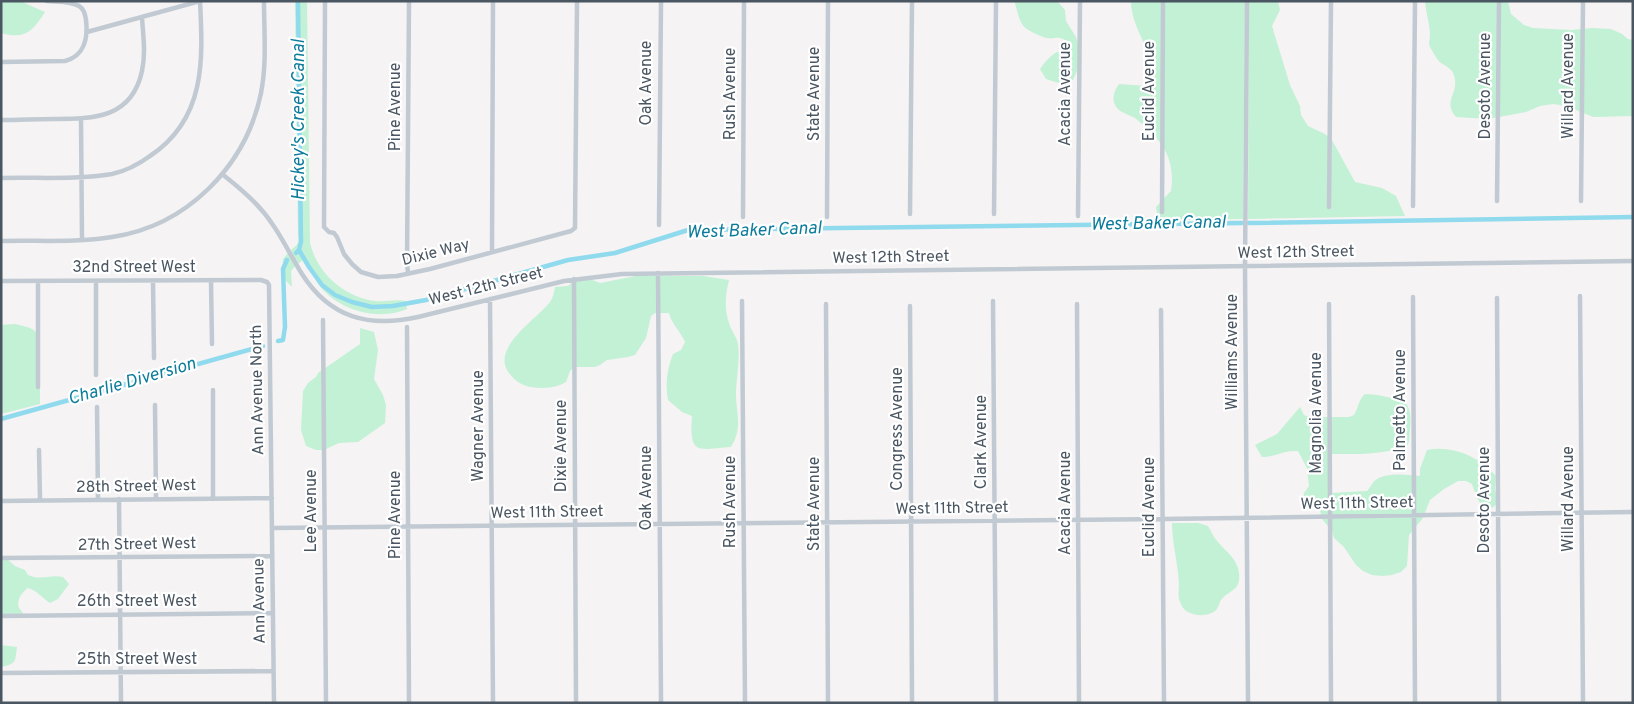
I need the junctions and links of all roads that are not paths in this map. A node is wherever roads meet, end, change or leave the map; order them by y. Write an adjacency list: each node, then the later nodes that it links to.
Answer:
1 (47, 1): 20 (street)
2 (200, 1): 21 (street); 27 (street)
3 (264, 1): 26 (street)
4 (325, 1): 46 (street, Dixie Way)
5 (409, 1): 46 (street, Pine Avenue)
6 (493, 1): 42 (street)
7 (577, 1): 42 (street, Dixie Way)
8 (661, 1): 39 (street, Oak Avenue)
9 (744, 1): 37 (street, Rush Avenue)
10 (828, 1): 38 (street, State Avenue)
11 (912, 1): 34 (street)
12 (996, 1): 35 (street)
13 (1080, 1): 36 (street, Acacia Avenue)
14 (1164, 1): 33 (street, Euclid Avenue)
15 (1247, 1): 44 (street, Williams Avenue)
16 (1331, 1): 32 (street)
17 (1415, 1): 31 (street)
18 (1499, 1): 29 (street, Desoto Avenue)
19 (1582, 1): 30 (street, Willard Avenue)
20 (53, 2): 22 (street)
21 (142, 17): 22 (street); 24 (street)
22 (87, 32): 23 (street)
23 (1, 62)
24 (80, 119): 25 (street); 27 (street)
25 (1, 120)
26 (222, 174): 40 (street); 57 (street, West 12th Street)
27 (82, 177): 28 (street); 40 (street)
28 (1, 178)
29 (1497, 200)
30 (1581, 201)
31 (1413, 206)
32 (1329, 207)
33 (1162, 212)
34 (910, 214)
35 (994, 214)
36 (1078, 216)
37 (743, 217)
38 (827, 217)
39 (659, 224)
40 (82, 240): 41 (street)
41 (1, 241)
42 (492, 252): 46 (street, Dixie Way)
43 (1633, 260): 44 (street, West 12th Street)
44 (1245, 267): 45 (street, West 12th Street); 87 (street, Williams Avenue)
45 (658, 273): 47 (street, West 12th Street); 93 (street, Oak Avenue)
46 (408, 274)
47 (574, 279): 57 (street, West 12th Street); 95 (street, Dixie Avenue)
48 (212, 280): 52 (street, 32nd Street West); 53 (street, 32nd Street West); 67 (street)
49 (1, 281): 50 (street, 32nd Street West)
50 (38, 281): 51 (street, 32nd Street West); 70 (street)
51 (96, 281): 52 (street, 32nd Street West); 69 (street)
52 (154, 281): 68 (street)
53 (266, 282): 75 (street, Ann Avenue North)
54 (1580, 296): 83 (street, Willard Avenue)
55 (1413, 297): 85 (street, Palmetto Avenue)
56 (1497, 298): 84 (street, Desoto Avenue)
57 (490, 299): 96 (street, Wagner Avenue)
58 (742, 301): 94 (street, Rush Avenue)
59 (994, 301): 90 (street, Clark Avenue)
60 (826, 304): 92 (street, State Avenue)
61 (1077, 304): 89 (street, Acacia Avenue)
62 (1329, 304): 86 (street, Magnolia Avenue)
63 (910, 306): 91 (street, Congress Avenue)
64 (1161, 310): 88 (street, Euclid Avenue)
65 (323, 320): 99 (street, Lee Avenue)
66 (407, 328): 97 (street, Pine Avenue)
67 (212, 344)
68 (154, 358)
69 (96, 375)
70 (38, 387)
71 (213, 390): 77 (street)
72 (155, 405): 76 (street)
73 (97, 407): 79 (street)
74 (39, 450): 78 (street)
75 (272, 498): 77 (street, 28th Street West); 98 (street, Ann Avenue)
76 (156, 499): 77 (street, 28th Street West); 80 (street, 28th Street West)
77 (213, 499)
78 (40, 500): 79 (street, 28th Street West); 81 (street, 28th Street West)
79 (98, 500): 80 (street, 28th Street West)
80 (119, 500): 101 (street)
81 (1, 501)
82 (1633, 512): 83 (street, West 11th Street)
83 (1582, 513): 84 (street, West 11th Street); 126 (street, Willard Avenue)
84 (1498, 514): 85 (street, West 11th Street); 125 (street, Desoto Avenue)
85 (1414, 516): 86 (street, West 11th Street); 124 (street, Palmetto Avenue)
86 (1330, 517): 87 (street, West 11th Street); 123 (street, Magnolia Avenue)
87 (1246, 518): 88 (street, West 11th Street); 122 (street, Williams Avenue)
88 (1163, 519): 89 (street, West 11th Street); 121 (street, Euclid Avenue)
89 (1078, 520): 90 (street, West 11th Street); 120 (street, Acacia Avenue)
90 (995, 521): 91 (street, West 11th Street); 119 (street, Clark Avenue)
91 (911, 522): 92 (street, West 11th Street); 118 (street, Congress Avenue)
92 (827, 523): 94 (street, West 11th Street); 117 (street, State Avenue)
93 (660, 524): 94 (street, West 11th Street); 95 (street, West 11th Street); 115 (street, Oak Avenue)
94 (744, 524): 116 (street, Rush Avenue)
95 (575, 525): 96 (street, West 11th Street); 114 (street, Dixie Avenue)
96 (492, 526): 97 (street, West 11th Street); 113 (street, Wagner Avenue)
97 (409, 527): 99 (street, West 11th Street); 112 (street, Pine Avenue)
98 (272, 528): 99 (street, West 11th Street); 100 (street, Ann Avenue)
99 (324, 528): 111 (street, Lee Avenue)
100 (272, 556): 101 (street, 27th Street West); 103 (street, Ann Avenue)
101 (120, 557): 102 (street, 27th Street West); 104 (street)
102 (1, 558)
103 (273, 613): 104 (street, 26th Street West); 106 (street, Ann Avenue)
104 (120, 615): 105 (street, 26th Street West); 107 (street)
105 (1, 616)
106 (273, 671): 107 (street, 25th Street West); 110 (street, Ann Avenue)
107 (121, 672): 108 (street, 25th Street West); 109 (street)
108 (1, 673)
109 (121, 703)
110 (274, 703)
111 (326, 703)
112 (409, 703)
113 (493, 703)
114 (576, 703)
115 (661, 703)
116 (745, 703)
117 (828, 703)
118 (912, 703)
119 (996, 703)
120 (1080, 703)
121 (1164, 703)
122 (1248, 703)
123 (1331, 703)
124 (1415, 703)
125 (1499, 703)
126 (1583, 703)

